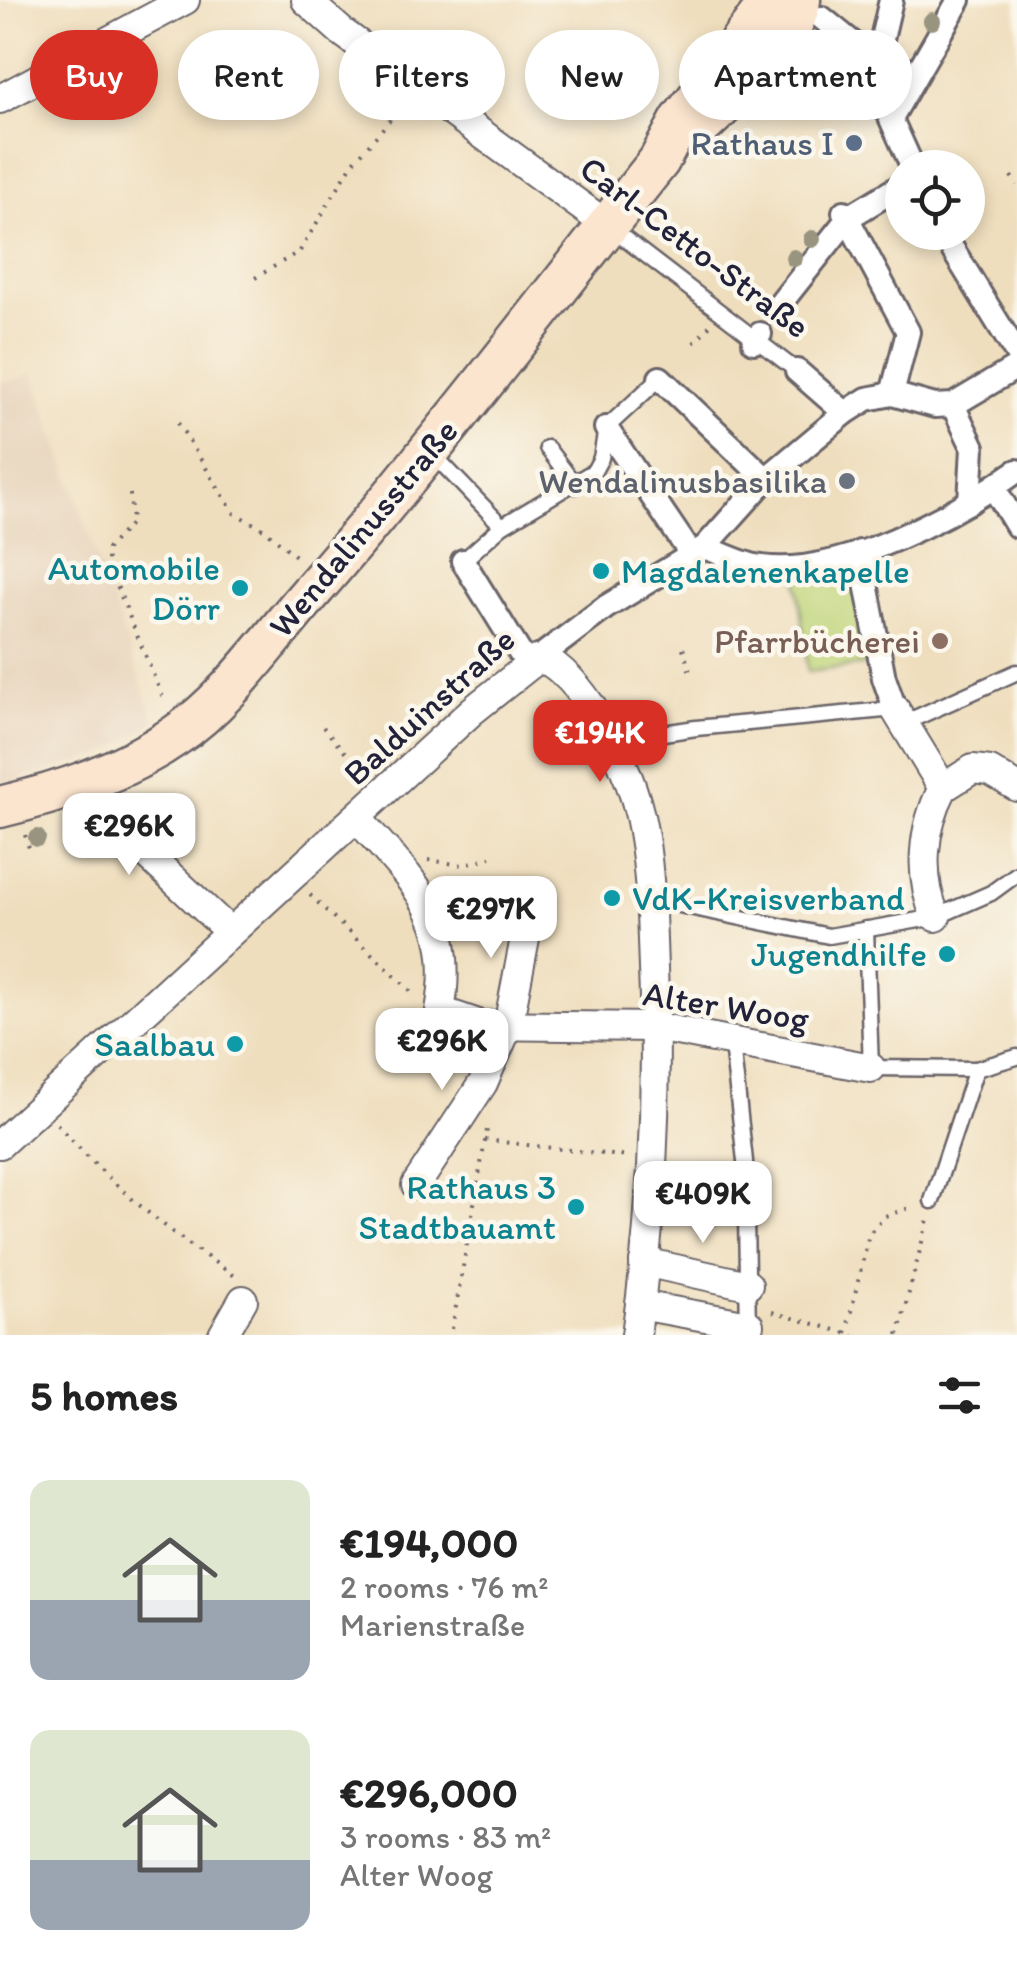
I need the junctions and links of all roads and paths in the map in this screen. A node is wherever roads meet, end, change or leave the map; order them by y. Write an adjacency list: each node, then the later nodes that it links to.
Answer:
1 (185, 0): 10 (street)
2 (306, 0): 6 (street, Carl-Cetto-Straße)
3 (891, 0): 8 (street)
4 (959, 0): 9 (street)
5 (798, 6): 7 (street); 19 (main road, Wendalinusstraße)
6 (345, 30)
7 (833, 30)
8 (884, 30)
9 (912, 82)
10 (0, 99)
11 (390, 120): 21 (path)
12 (463, 120): 19 (street, Carl-Cetto-Straße)
13 (892, 120): 14 (street)
14 (905, 150)
15 (1011, 176): 16 (path)
16 (1017, 186)
17 (885, 194): 18 (street)
18 (847, 215): 22 (street); 27 (street)
19 (607, 226): 25 (lane, Carl-Cetto-Straße); 33 (main road, Wendalinusstraße)
20 (956, 250): 23 (street)
21 (256, 278)
22 (780, 304)
23 (1017, 354)
24 (1017, 366): 28 (street)
25 (798, 371): 29 (street, Carl-Cetto-Straße)
26 (660, 378): 31 (lane); 35 (street)
27 (892, 394): 28 (street); 29 (street, Balduinstraße)
28 (953, 405): 39 (street)
29 (844, 412): 35 (street, Balduinstraße)
30 (178, 423): 45 (path)
31 (606, 428): 36 (lane); 42 (street)
32 (548, 448): 36 (lane)
33 (430, 450): 40 (lane); 45 (main road, Wendalinusstraße)
34 (1017, 471): 37 (street)
35 (766, 479): 42 (street, Balduinstraße)
36 (576, 486): 40 (lane)
37 (994, 488): 39 (street); 41 (street)
38 (130, 494): 49 (path)
39 (970, 502): 43 (street)
40 (502, 526): 44 (lane)
41 (1017, 526)
42 (698, 550): 43 (street); 47 (street, Balduinstraße)
43 (860, 552): 51 (street)
44 (463, 562): 47 (street)
45 (323, 578): 54 (main road, Wendalinusstraße)
46 (683, 648): 50 (path)
47 (532, 663): 53 (street); 57 (street, Balduinstraße)
48 (1017, 672): 51 (lane)
49 (151, 673)
50 (691, 676)
51 (899, 717): 53 (lane); 56 (street)
52 (322, 728): 57 (path)
53 (612, 742): 65 (street)
54 (92, 780): 59 (main road, Wendalinusstraße); 69 (street)
55 (1017, 787): 56 (street)
56 (943, 788): 67 (street)
57 (383, 795): 58 (street, Balduinstraße)
58 (358, 818): 60 (street); 64 (street, Balduinstraße)
59 (12, 819): 61 (path)
60 (377, 840): 62 (path); 70 (street)
61 (28, 848)
62 (491, 857)
63 (1017, 874): 67 (lane)
64 (294, 878): 69 (street, Balduinstraße); 70 (path)
65 (650, 899): 68 (lane); 72 (street)
66 (530, 907): 71 (street)
67 (936, 917): 68 (lane)
68 (866, 929): 75 (lane)
69 (230, 932): 78 (street, Balduinstraße)
70 (440, 1011): 71 (street, Alter Woog)
71 (508, 1026): 72 (street, Alter Woog); 77 (street)
72 (656, 1027): 73 (street, Alter Woog); 81 (street)
73 (732, 1044): 75 (street, Alter Woog); 85 (lane)
74 (1017, 1057): 76 (lane, Alter Woog)
75 (871, 1068): 76 (lane, Alter Woog)
76 (976, 1069): 83 (lane)
77 (483, 1083): 79 (path); 82 (street)
78 (42, 1107): 80 (street, Balduinstraße); 86 (path)
79 (485, 1140): 81 (path); 89 (path)
80 (0, 1144)
81 (652, 1160): 84 (street)
82 (416, 1184)
83 (932, 1200): 90 (path); 94 (path)
84 (644, 1262): 85 (street); 87 (street)
85 (748, 1285): 88 (lane)
86 (245, 1292): 91 (street)
87 (640, 1305): 88 (street); 92 (street)
88 (756, 1324): 90 (path)
89 (452, 1328)
90 (846, 1333): 93 (path)
91 (223, 1335)
92 (636, 1335)
93 (854, 1335)
94 (898, 1335)

